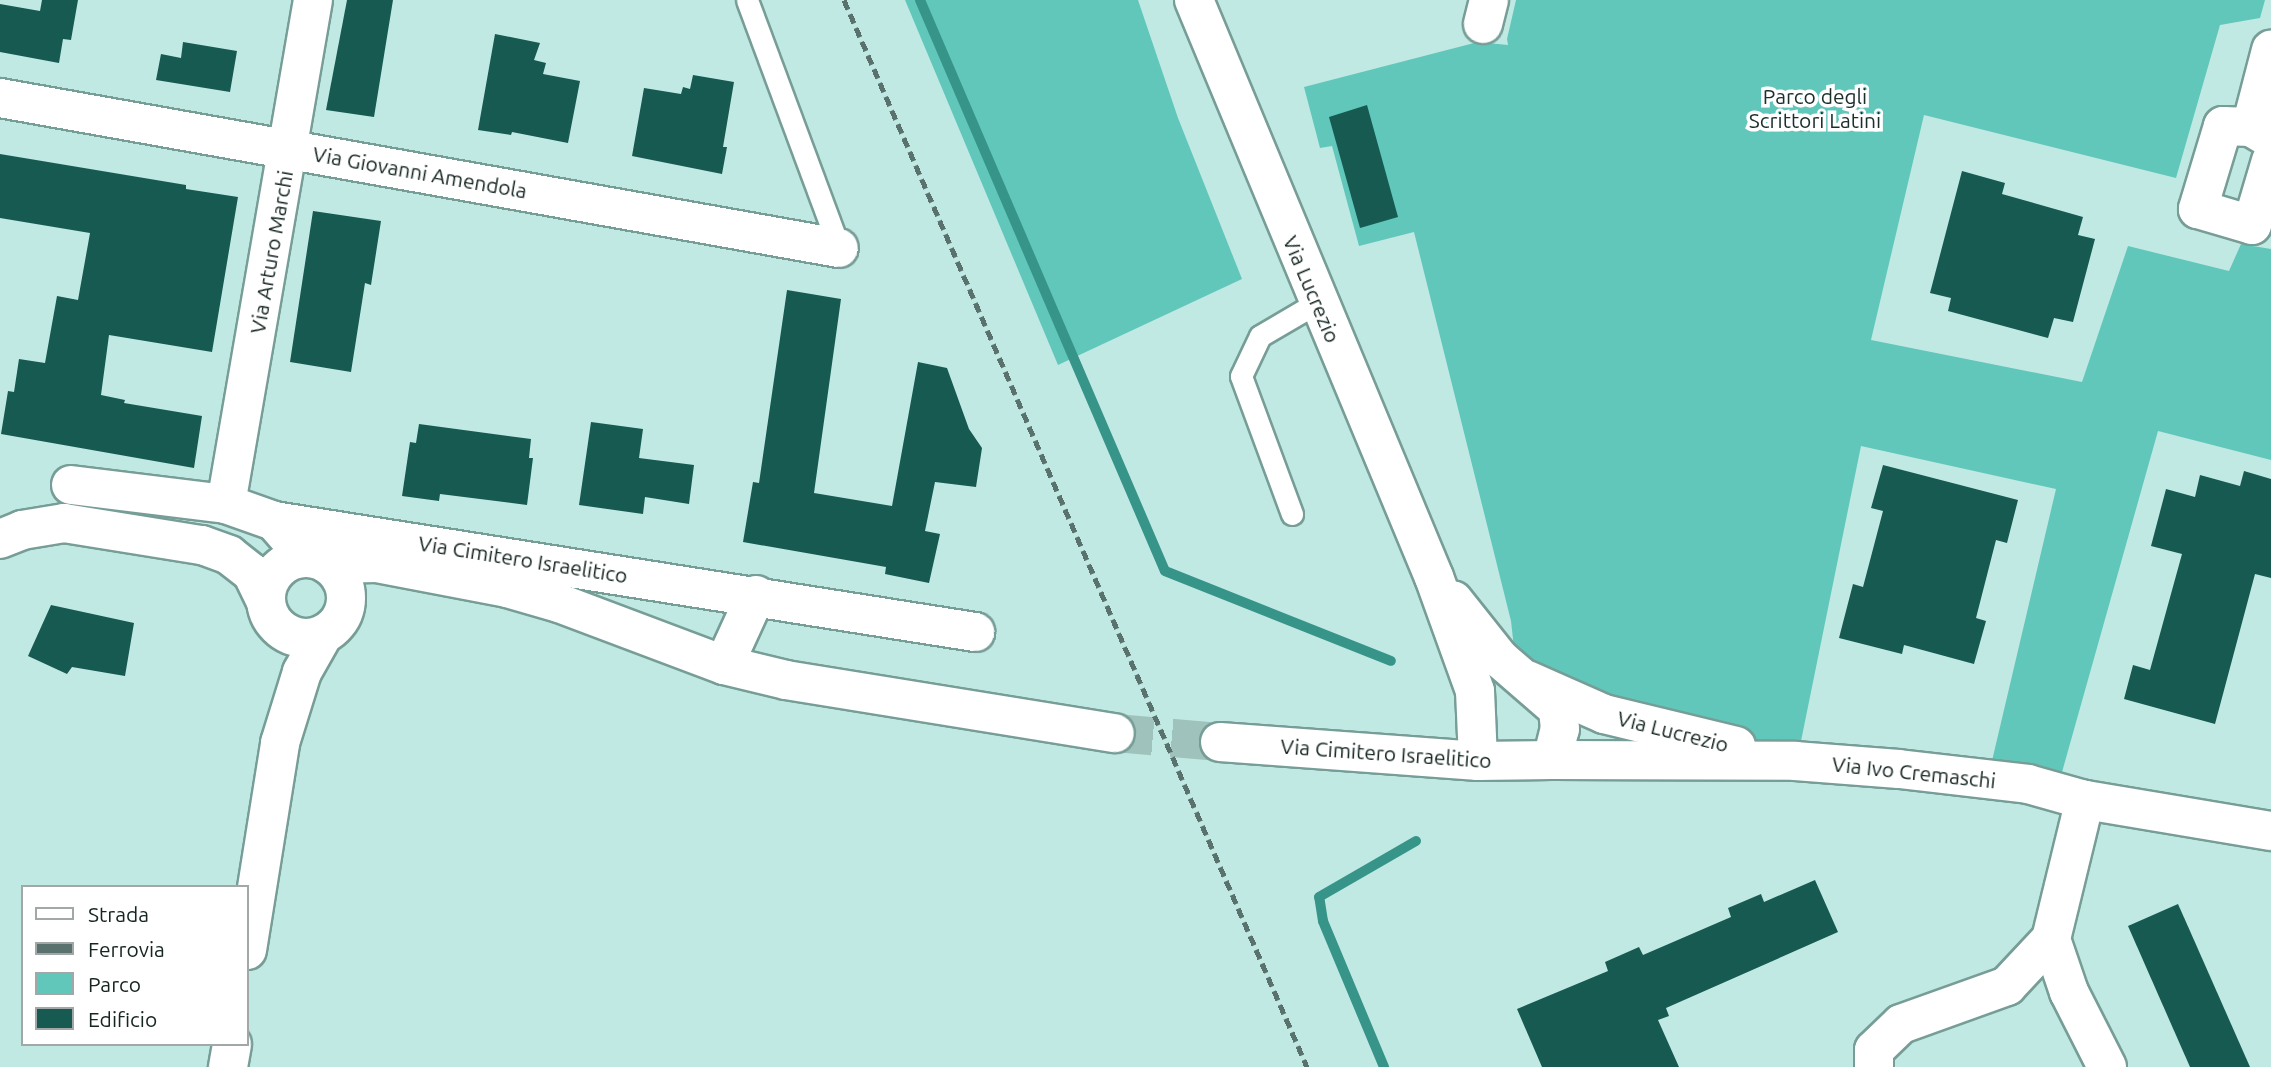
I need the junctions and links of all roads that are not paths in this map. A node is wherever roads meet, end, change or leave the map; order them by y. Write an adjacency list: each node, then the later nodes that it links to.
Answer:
1 (313, 0): 7 (street, Via Arturo Marchi)
2 (747, 0): 9 (lane)
3 (1194, 0): 10 (street, Via Lucrezio)
4 (2268, 71): 6 (street)
5 (0, 98): 7 (street, Via Giovanni Amendola)
6 (2261, 133): 8 (street)
7 (289, 149): 9 (street, Via Giovanni Amendola); 12 (street, Via Arturo Marchi)
8 (2271, 161)
9 (839, 248)
10 (1318, 302): 13 (lane); 18 (street, Via Lucrezio)
11 (71, 485): 12 (street, Via Cimitero Israelitico)
12 (226, 504): 14 (street, Via Cimitero Israelitico)
13 (1292, 514)
14 (274, 521): 16 (street); 19 (street, Via Cimitero Israelitico)
15 (0, 539): 21 (street)
16 (313, 561): 17 (street, Via Cimitero Israelitico); 20 (street); 21 (street)
17 (448, 575): 20 (street, Via Cimitero Israelitico); 24 (street, Via Cimitero Israelitico)
18 (1434, 577): 25 (street, Via Lucrezio); 29 (street, Via Lucrezio)
19 (756, 595): 22 (street, Via Cimitero Israelitico); 24 (street)
20 (346, 601): 23 (street)
21 (273, 615): 23 (street); 28 (street)
22 (975, 632)
23 (323, 635): 28 (street)
24 (724, 665): 26 (street, Via Cimitero Israelitico)
25 (1516, 674): 30 (street, Via Lucrezio); 31 (street, Via Lucrezio)
26 (1115, 733)
27 (1220, 742): 29 (street, Via Cimitero Israelitico)
28 (280, 743): 35 (street)
29 (1478, 761): 30 (street, Via Cimitero Israelitico)
30 (1552, 761): 31 (street, Via Ivo Cremaschi)
31 (1796, 761): 32 (street, Via Ivo Cremaschi)
32 (2085, 800): 33 (street, Via Ivo Cremaschi); 34 (street)
33 (2271, 831)
34 (2051, 939): 38 (street); 39 (street)
35 (248, 944)
36 (232, 1046): 37 (street)
37 (228, 1067)
38 (1874, 1067)
39 (2107, 1067)

